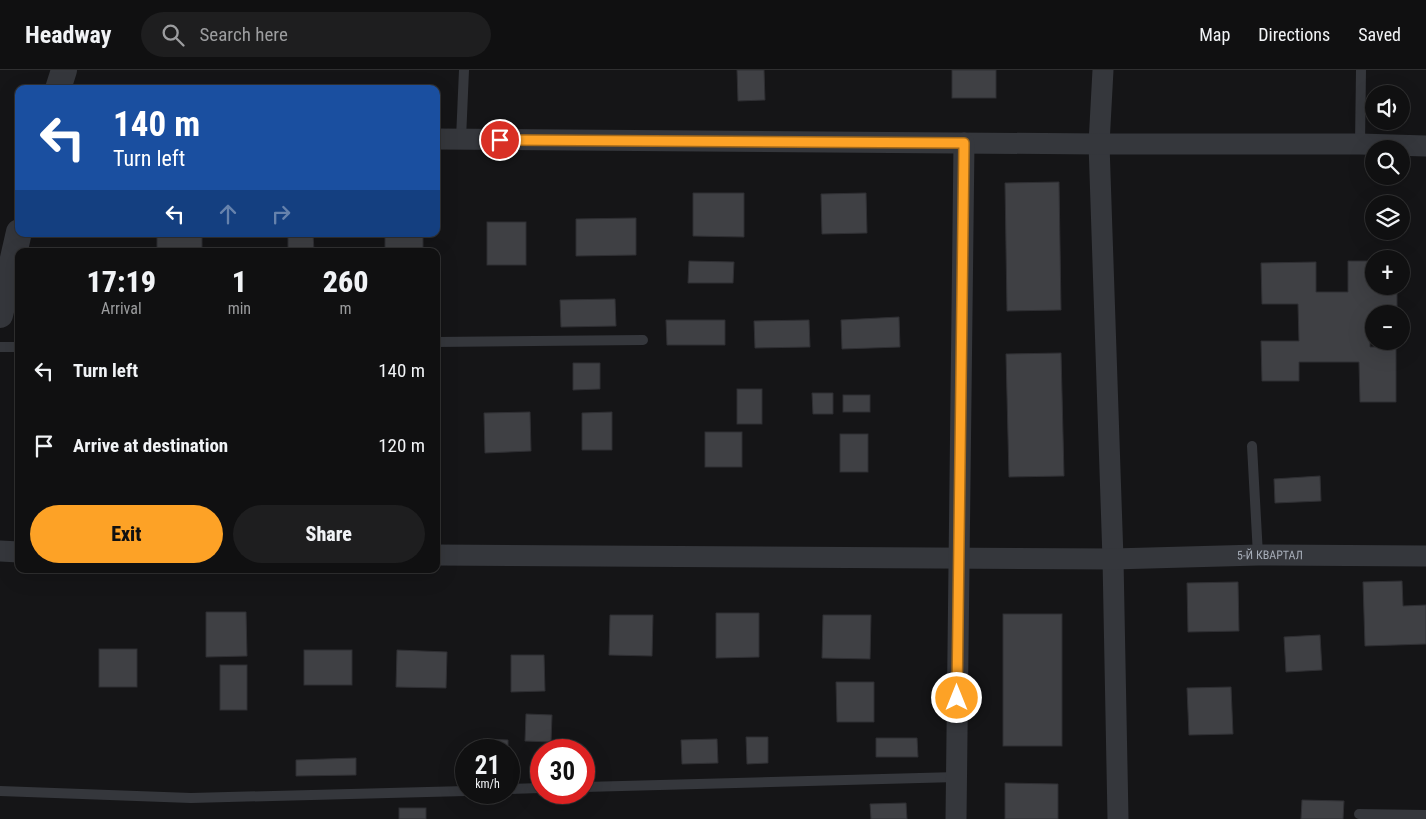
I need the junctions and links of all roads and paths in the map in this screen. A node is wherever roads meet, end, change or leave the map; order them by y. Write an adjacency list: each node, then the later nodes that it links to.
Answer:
1 (64, 70): 5 (street)
2 (464, 70): 7 (lane)
3 (1103, 70): 9 (street)
4 (1361, 70): 10 (lane)
5 (59, 85)
6 (440, 139): 7 (street)
7 (461, 139): 8 (street)
8 (964, 143): 9 (street); 24 (street)
9 (1099, 144): 10 (street); 25 (street)
10 (1360, 144): 11 (street)
11 (1426, 146)
12 (15, 249): 13 (street)
13 (0, 315)
14 (643, 340): 15 (lane)
15 (440, 342)
16 (15, 346): 17 (lane)
17 (0, 347)
18 (1252, 446): 22 (lane)
19 (0, 551): 20 (street)
20 (15, 552)
21 (440, 555): 24 (street, 5-Й КВАРТАЛ)
22 (1258, 555): 23 (street, 5-Й КВАРТАЛ); 25 (street, 5-Й КВАРТАЛ)
23 (1426, 556)
24 (958, 558): 25 (street, 5-Й КВАРТАЛ); 26 (street)
25 (1113, 559): 33 (street)
26 (957, 777): 27 (lane); 32 (street)
27 (595, 787)
28 (455, 790): 29 (lane)
29 (0, 791)
30 (1358, 814): 31 (lane)
31 (1426, 815)
32 (956, 819)
33 (1118, 819)

